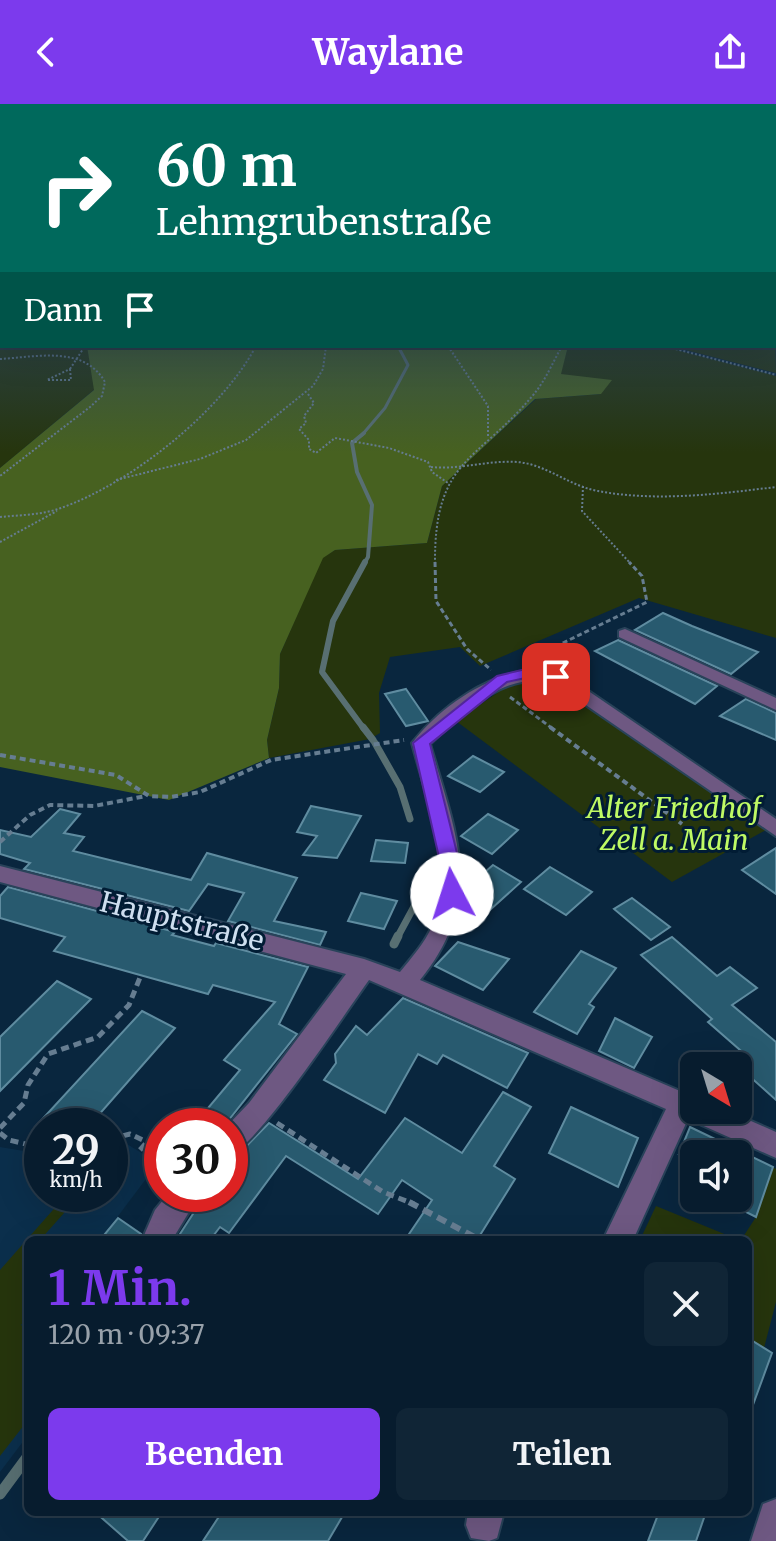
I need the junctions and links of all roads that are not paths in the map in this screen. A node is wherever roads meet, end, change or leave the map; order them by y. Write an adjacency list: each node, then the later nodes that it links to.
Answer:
1 (625, 634): 2 (street)
2 (776, 705)
3 (776, 829): 6 (street)
4 (0, 874): 5 (street, Hauptstraße)
5 (364, 968): 6 (street, Hauptstraße); 8 (street)
6 (405, 982): 7 (street, Hauptstraße)
7 (680, 1102)
8 (248, 1122)
9 (682, 1124): 14 (street)
10 (729, 1124): 11 (street, Hauptstraße)
11 (776, 1145)
12 (171, 1212): 13 (street)
13 (159, 1236)
14 (620, 1236)
15 (776, 1517): 16 (street)
16 (769, 1541)

